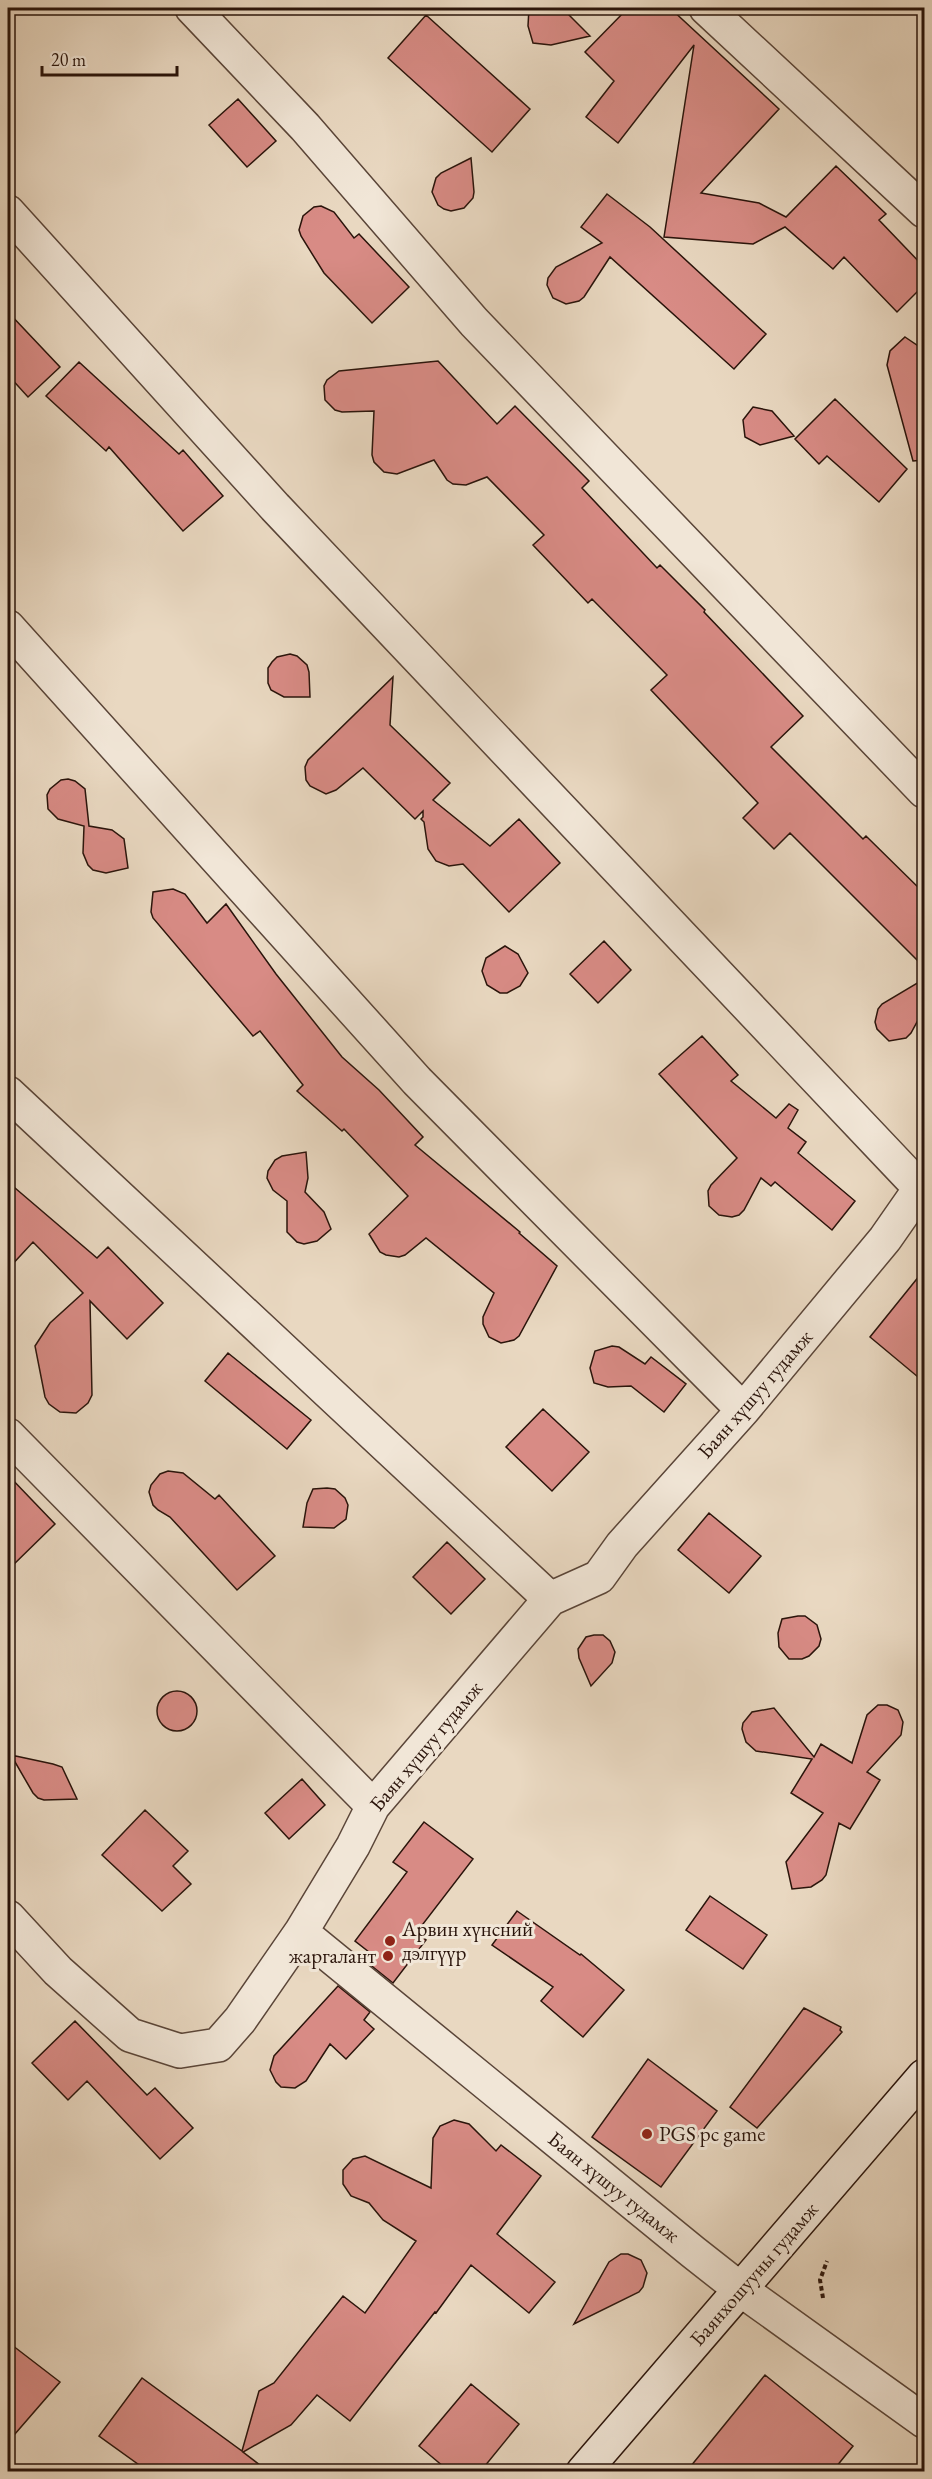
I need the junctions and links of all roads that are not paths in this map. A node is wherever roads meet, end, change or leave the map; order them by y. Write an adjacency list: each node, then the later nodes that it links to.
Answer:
1 (192, 8): 6 (street)
2 (706, 8): 3 (street)
3 (924, 211)
4 (8, 212): 8 (street)
5 (8, 627): 9 (street)
6 (924, 791)
7 (8, 1093): 11 (street)
8 (922, 1186): 9 (street, Баян хүшуу гудамж)
9 (743, 1410): 11 (street, Баян хүшуу гудамж)
10 (8, 1435): 12 (street)
11 (550, 1599): 12 (street, Баян хүшуу гудамж)
12 (373, 1806): 14 (street, Баян хүшуу гудамж)
13 (8, 1917): 14 (street)
14 (301, 1932): 16 (street, Баян хүшуу гудамж)
15 (924, 2076): 16 (street, Баянхошууны гудамж)
16 (740, 2289): 17 (street, Баян хүшуу гудамж); 18 (street, Баянхошууны гудамж)
17 (924, 2421)
18 (583, 2472)

